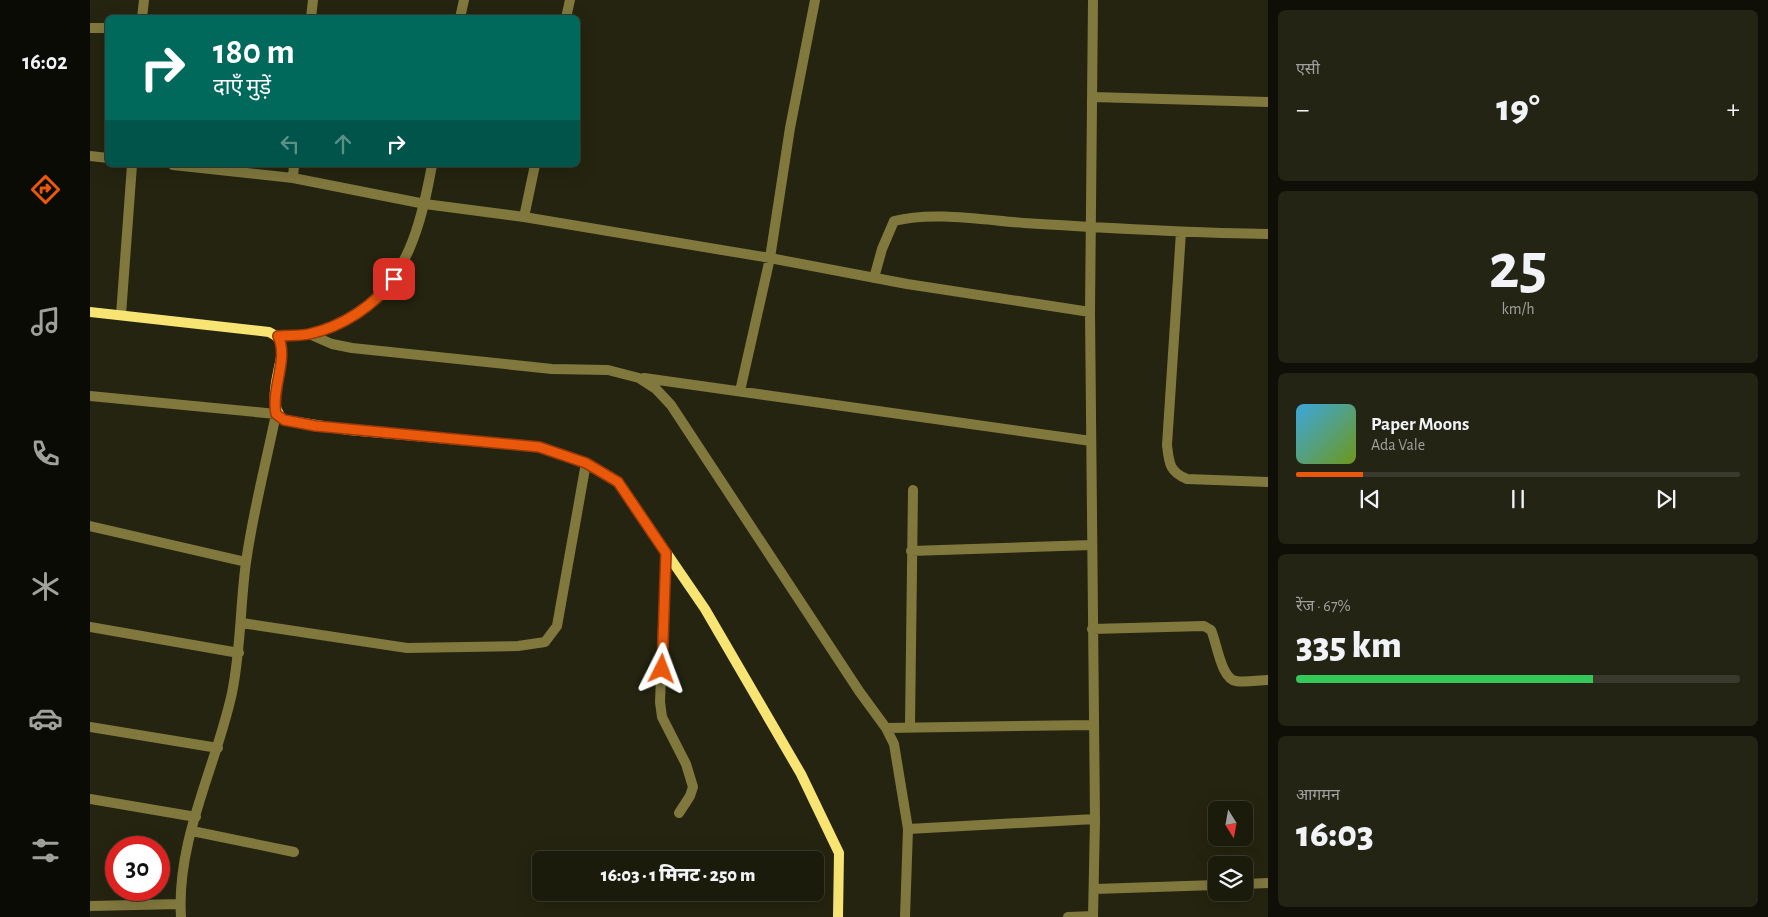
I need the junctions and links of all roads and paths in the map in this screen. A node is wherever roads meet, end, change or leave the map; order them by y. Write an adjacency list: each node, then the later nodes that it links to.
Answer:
1 (144, 0): 7 (street)
2 (313, 0): 8 (street)
3 (464, 0): 9 (street)
4 (570, 0): 10 (street)
5 (815, 0): 28 (street)
6 (1093, 0): 13 (street)
7 (142, 15)
8 (311, 15)
9 (461, 15)
10 (567, 15)
11 (90, 28): 12 (street)
12 (105, 28)
13 (1093, 97): 14 (street); 25 (street)
14 (1268, 102)
15 (90, 156): 16 (street)
16 (105, 158)
17 (132, 167): 32 (street)
18 (191, 167): 22 (street)
19 (294, 167): 22 (street)
20 (432, 167): 23 (street)
21 (535, 167): 24 (street)
22 (293, 178): 23 (street)
23 (425, 204): 24 (street); 33 (street)
24 (524, 217): 28 (street)
25 (1090, 227): 26 (street); 29 (street); 31 (street)
26 (1181, 232): 27 (street); 41 (street)
27 (1268, 234)
28 (770, 258): 29 (street); 36 (street)
29 (874, 278): 31 (street)
30 (90, 312): 32 (main road)
31 (1090, 312): 39 (street)
32 (121, 315): 34 (main road)
33 (309, 334): 34 (street); 35 (street)
34 (278, 336): 38 (main road)
35 (639, 378): 36 (street); 56 (street)
36 (740, 392): 39 (street)
37 (90, 396): 38 (street)
38 (276, 414): 40 (main road); 47 (street)
39 (1091, 441): 44 (street)
40 (586, 463): 46 (main road); 48 (street)
41 (1268, 482)
42 (913, 490): 45 (street)
43 (90, 526): 47 (street)
44 (1092, 544): 45 (street); 50 (street)
45 (911, 552): 54 (street)
46 (666, 553): 59 (street); 72 (main road)
47 (246, 562): 48 (street)
48 (242, 623): 51 (street)
49 (90, 628): 51 (street)
50 (1092, 629): 52 (street); 53 (street)
51 (239, 653): 57 (street)
52 (1268, 680)
53 (1092, 725): 54 (street); 61 (street)
54 (910, 726): 56 (street)
55 (90, 727): 57 (street)
56 (886, 728): 62 (street)
57 (218, 748): 60 (street)
58 (90, 799): 60 (street)
59 (679, 813)
60 (196, 817): 63 (street)
61 (1094, 820): 62 (street); 68 (street)
62 (908, 829): 73 (street)
63 (192, 831): 64 (street); 69 (street)
64 (294, 852)
65 (1268, 883): 66 (street)
66 (1253, 884)
67 (1208, 885): 68 (street)
68 (1095, 889): 75 (street)
69 (180, 904): 70 (street); 71 (street)
70 (90, 906)
71 (181, 917)
72 (838, 917)
73 (905, 917)
74 (1068, 917): 75 (street)
75 (1093, 917)

